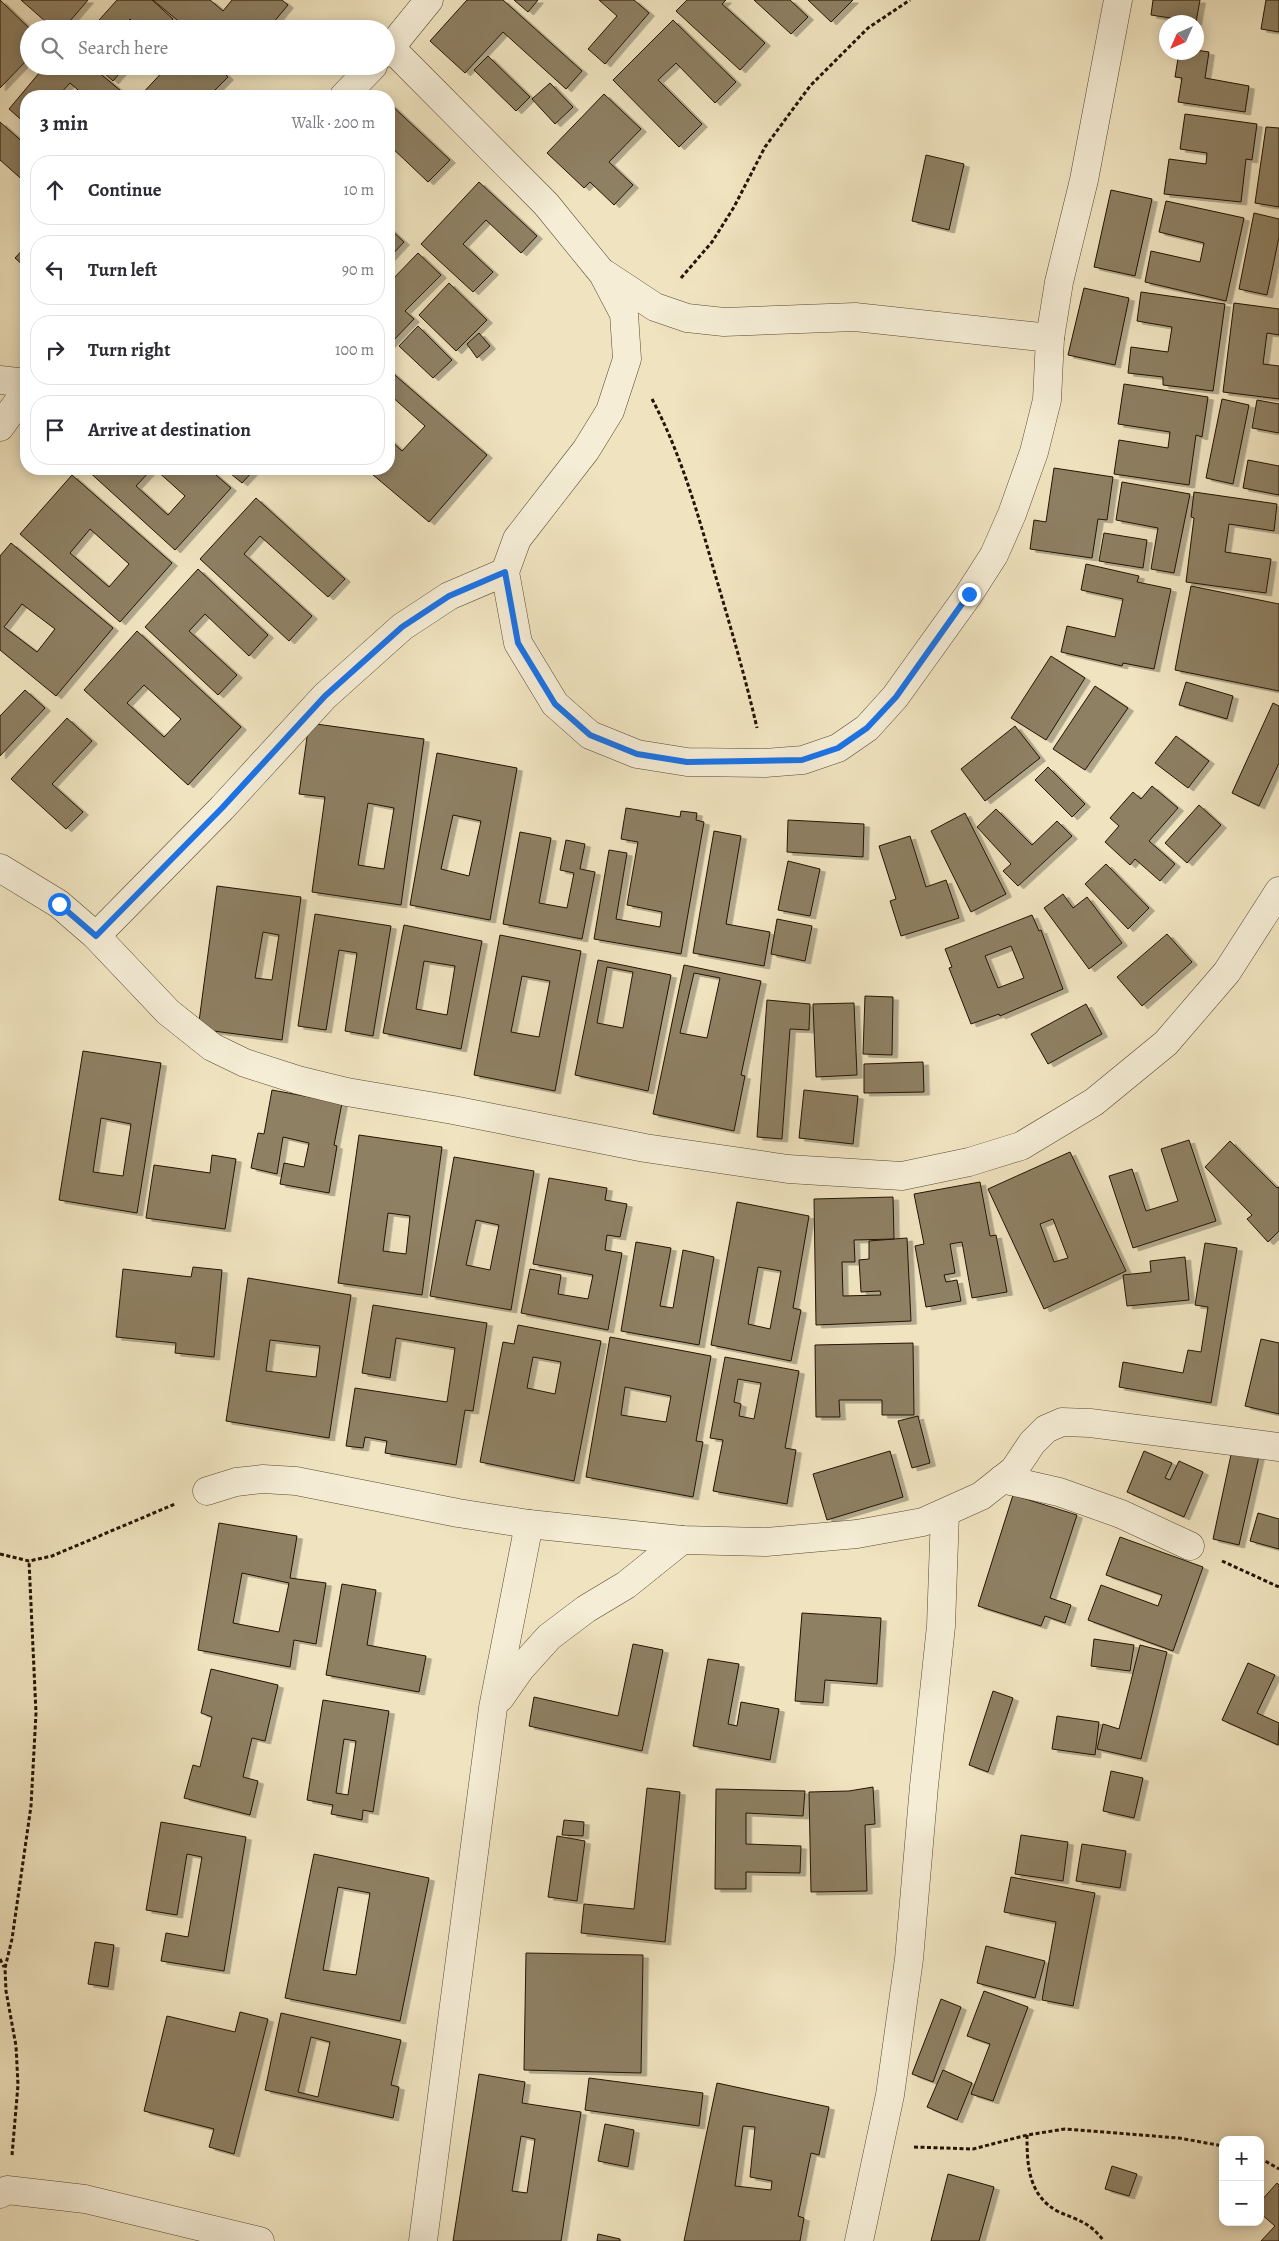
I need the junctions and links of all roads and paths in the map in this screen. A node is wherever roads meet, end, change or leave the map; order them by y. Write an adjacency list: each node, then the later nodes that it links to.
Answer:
1 (429, 0): 4 (street)
2 (910, 0): 9 (path)
3 (1118, 0): 10 (street)
4 (395, 42)
5 (395, 66): 8 (street)
6 (365, 75): 7 (street)
7 (350, 90)
8 (603, 274): 9 (street); 11 (street)
9 (655, 307): 10 (street)
10 (1050, 338): 17 (street)
11 (627, 359): 16 (street); 17 (path)
12 (0, 380): 13 (street)
13 (20, 382)
14 (20, 399): 15 (street)
15 (0, 427)
16 (505, 572): 17 (street); 20 (street)
17 (765, 762)
18 (0, 868): 20 (street)
19 (1279, 891): 20 (street)
20 (96, 936)
21 (1279, 1447): 22 (street)
22 (1002, 1479): 24 (street); 27 (street)
23 (207, 1491): 25 (street); 29 (path)
24 (945, 1513): 26 (street); 35 (street)
25 (529, 1524): 26 (street); 31 (street)
26 (682, 1540): 31 (street)
27 (1190, 1546): 30 (path)
28 (0, 1554): 29 (path)
29 (29, 1560): 33 (path)
30 (1279, 1587)
31 (493, 1708): 41 (street)
32 (0, 1959): 33 (path)
33 (5, 1968): 39 (path)
34 (1027, 2134): 35 (path); 36 (path); 43 (path)
35 (880, 2145): 42 (street)
36 (1219, 2145)
37 (1264, 2160): 38 (path)
38 (1279, 2169)
39 (4, 2192): 40 (street)
40 (260, 2241)
41 (423, 2241)
42 (859, 2241)
43 (1104, 2241)

